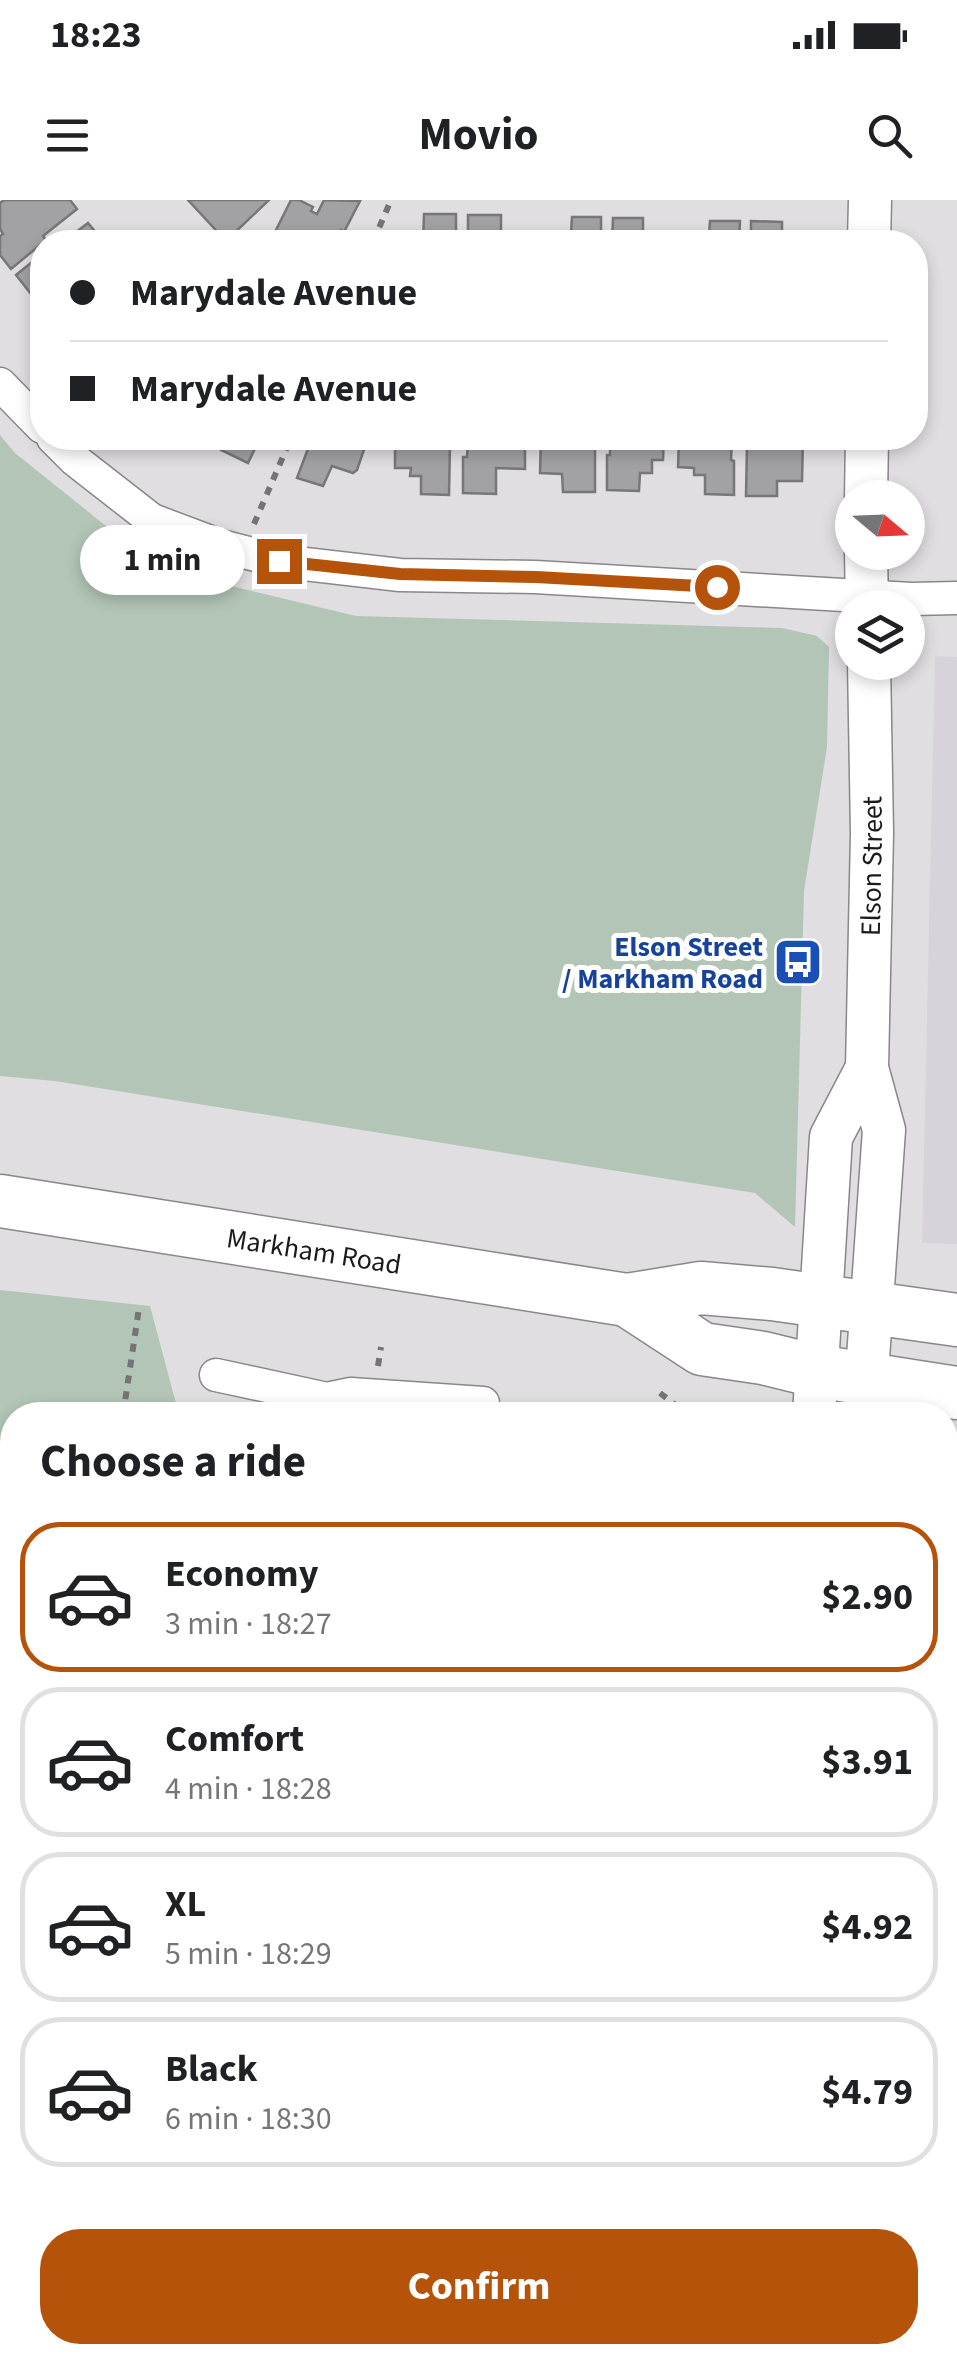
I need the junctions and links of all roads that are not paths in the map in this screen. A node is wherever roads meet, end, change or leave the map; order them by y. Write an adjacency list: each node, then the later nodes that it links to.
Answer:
1 (870, 200): 2 (street)
2 (869, 230)
3 (0, 384): 4 (street)
4 (30, 415)
5 (64, 450): 9 (street)
6 (867, 450): 7 (street)
7 (866, 480)
8 (957, 598): 10 (street)
9 (835, 599)
10 (925, 599)
11 (868, 680): 12 (street, Elson Street)
12 (867, 1068): 15 (street, Elson Street); 16 (street, Elson Street)
13 (0, 1202): 14 (main road, Markham Road)
14 (628, 1300): 15 (main road, Markham Road); 20 (main road, Markham Road)
15 (820, 1300): 16 (main road, Markham Road); 20 (street, Elson Street)
16 (872, 1307): 17 (main road, Markham Road); 20 (street, Elson Street)
17 (957, 1320)
18 (216, 1374): 21 (street)
19 (957, 1393): 20 (main road, Markham Road)
20 (840, 1395)
21 (345, 1402)

